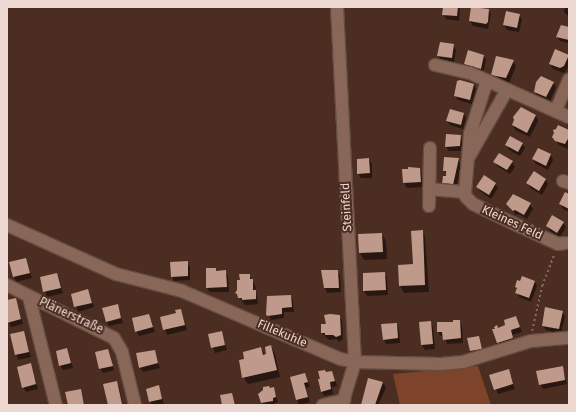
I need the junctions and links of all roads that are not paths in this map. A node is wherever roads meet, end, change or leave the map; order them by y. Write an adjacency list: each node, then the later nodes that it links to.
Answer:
1 (337, 7): 18 (street, Steinfeld)
2 (436, 65): 4 (street)
3 (569, 80): 6 (street)
4 (487, 81): 5 (street); 9 (street)
5 (506, 90): 6 (street); 9 (street)
6 (556, 110): 7 (street)
7 (569, 116)
8 (430, 148): 10 (street)
9 (468, 158): 11 (street)
10 (429, 189): 11 (street); 12 (street)
11 (465, 192): 14 (street, Kleines Feld)
12 (429, 206)
13 (7, 225): 18 (street, Fillekuhle)
14 (566, 243)
15 (7, 285): 16 (street, Plänerstraße)
16 (29, 297): 20 (street); 21 (street, Plänerstraße)
17 (569, 338): 18 (street, Fillekuhle)
18 (355, 362): 19 (street, Steinfeld)
19 (343, 402): 22 (street)
20 (56, 405)
21 (135, 405)
22 (323, 405)

